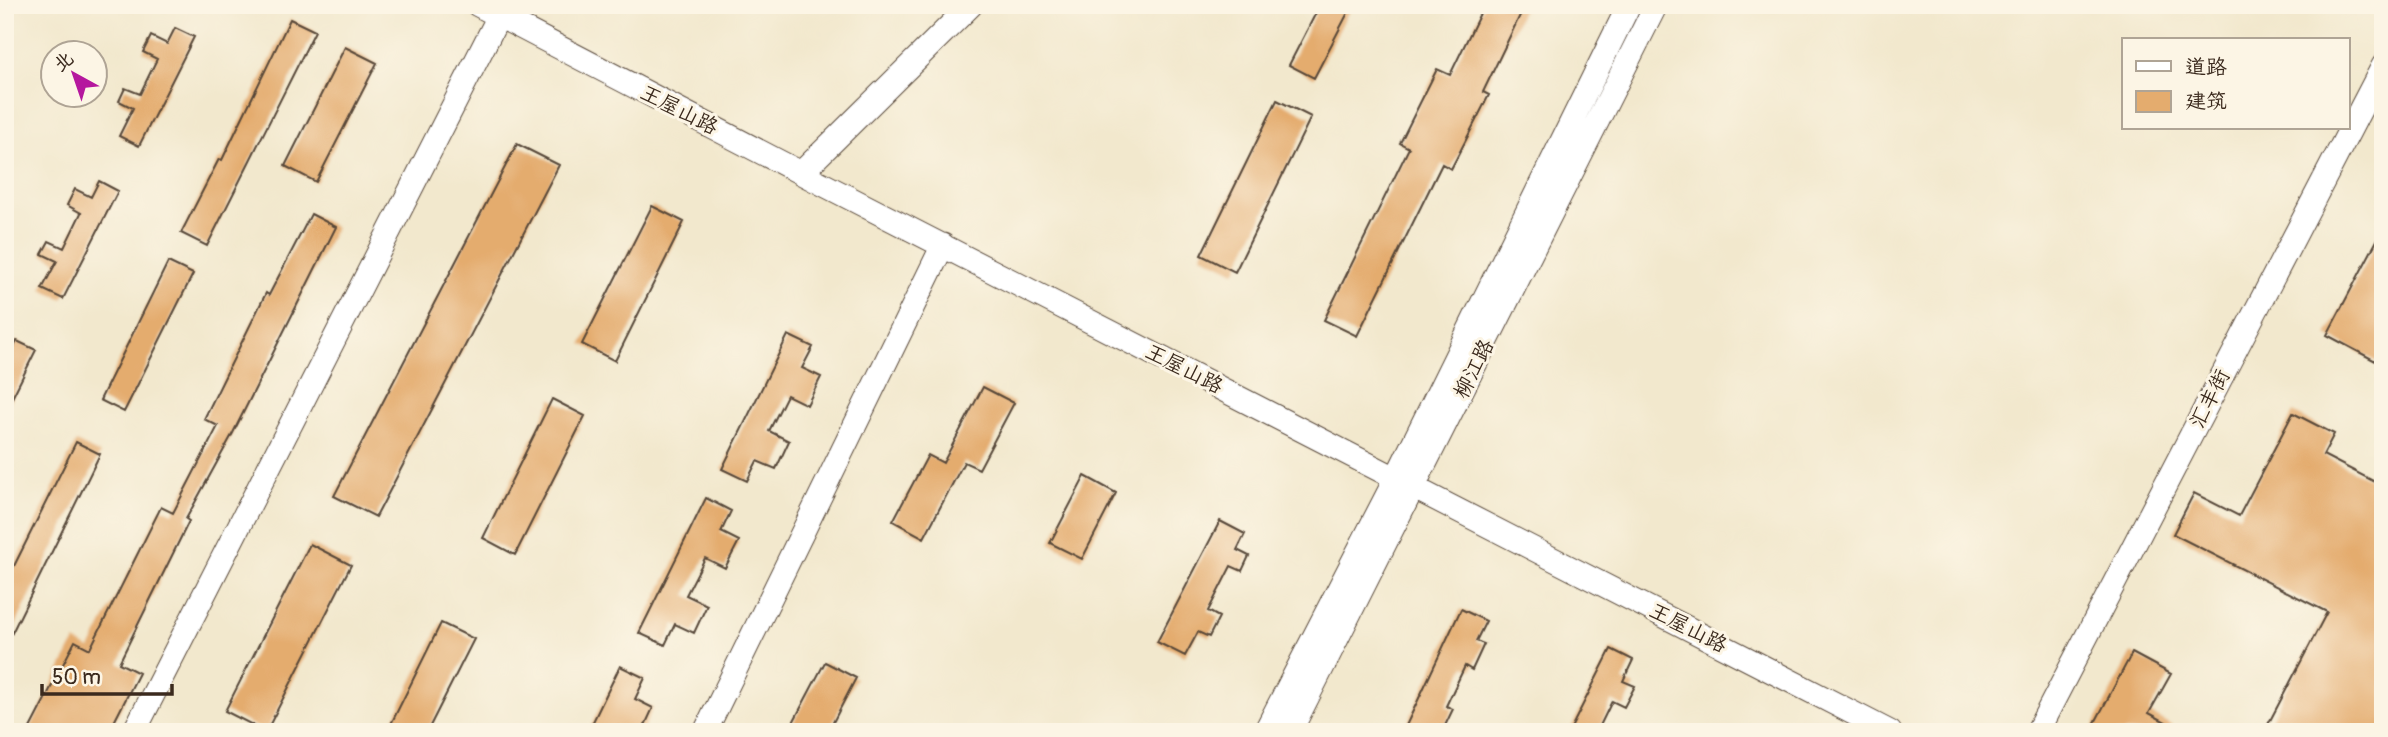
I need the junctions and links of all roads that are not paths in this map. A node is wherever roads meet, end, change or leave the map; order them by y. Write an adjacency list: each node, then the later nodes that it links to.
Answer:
1 (478, 5): 5 (street, 王屋山路)
2 (971, 5): 9 (street)
3 (1629, 5): 11 (street, 柳江路)
4 (1656, 5): 11 (street, 柳江路)
5 (499, 16): 9 (street, 王屋山路); 13 (street)
6 (2383, 66): 8 (street, 汇丰街)
7 (2350, 130): 18 (street, 汇丰街)
8 (2350, 130)
9 (801, 173): 10 (street, 王屋山路)
10 (943, 245): 11 (street, 王屋山路); 14 (street)
11 (1405, 482): 12 (street, 王屋山路); 15 (street, 柳江路); 16 (street, 柳江路)
12 (1853, 723): 17 (street, 王屋山路)
13 (134, 732)
14 (705, 732)
15 (1265, 732)
16 (1290, 732)
17 (1890, 732)
18 (2037, 732)

